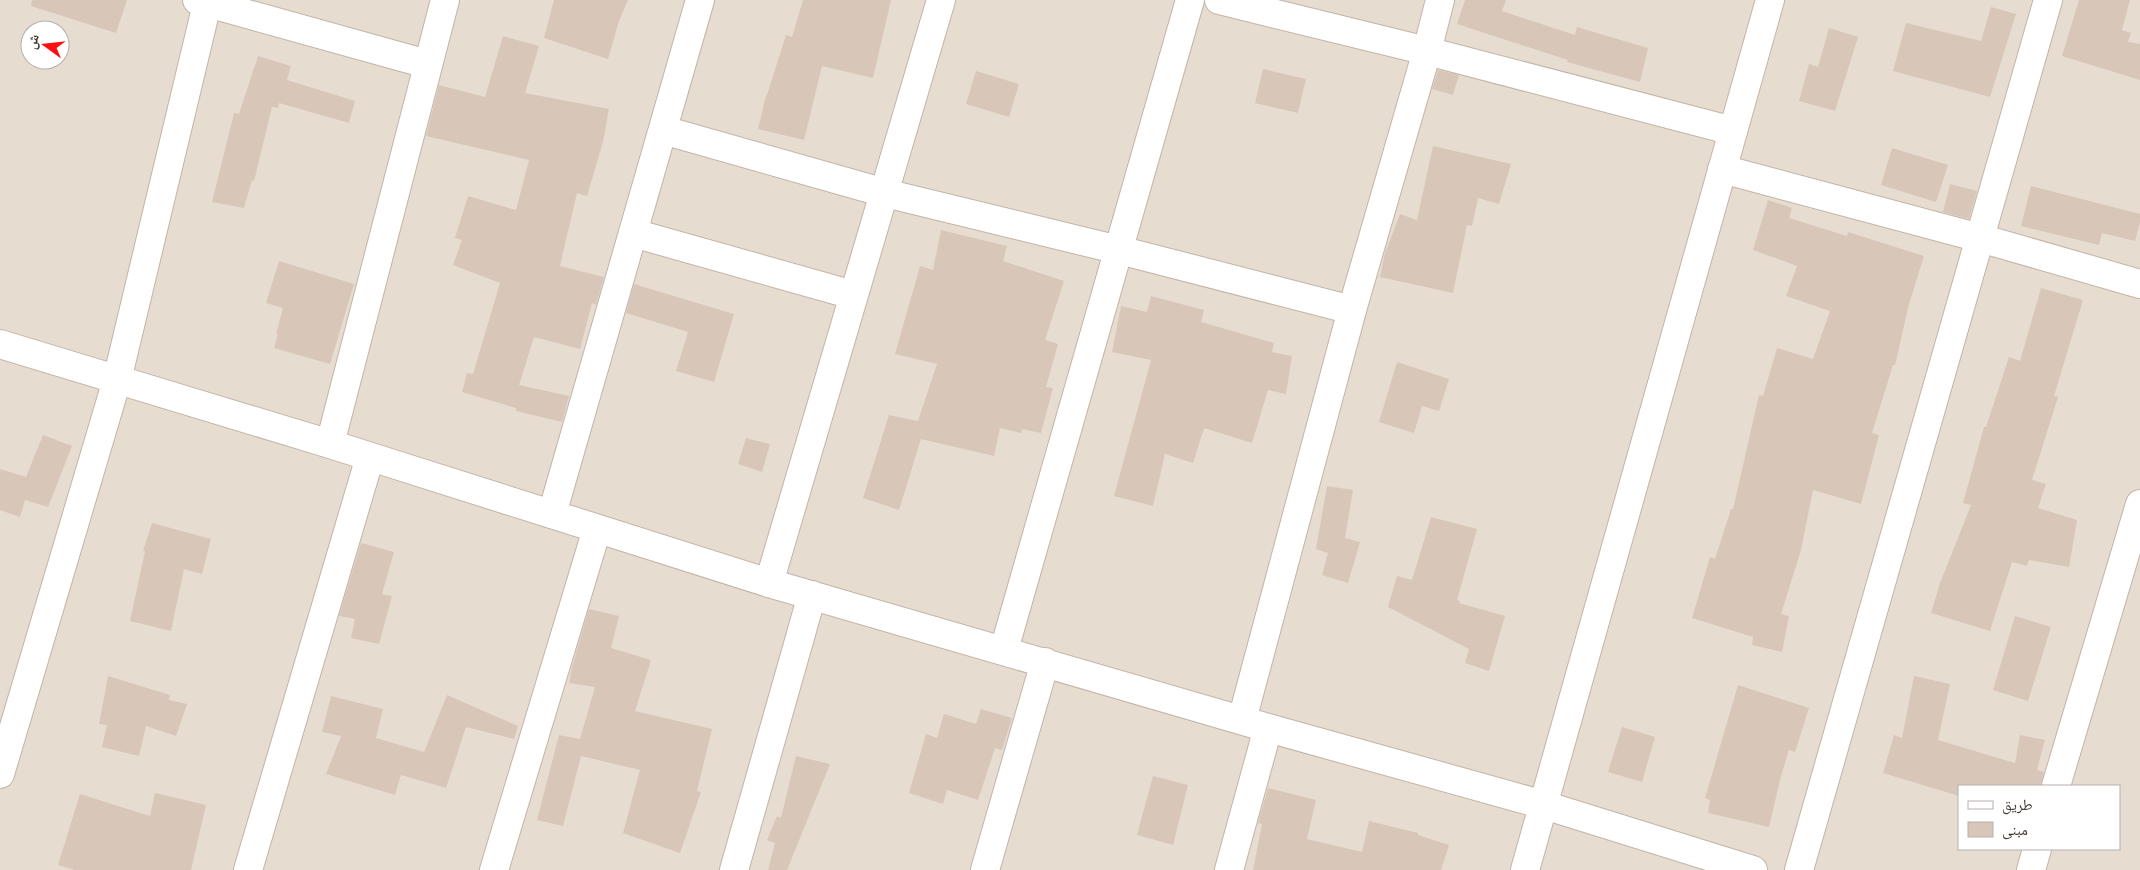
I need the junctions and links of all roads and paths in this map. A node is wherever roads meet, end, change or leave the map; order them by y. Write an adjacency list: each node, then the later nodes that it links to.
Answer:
1 (446, 0): 11 (street)
2 (700, 0): 12 (street)
3 (940, 0): 15 (street)
4 (1190, 0): 18 (street)
5 (1219, 0): 10 (street)
6 (1440, 0): 10 (street)
7 (1770, 0): 13 (street)
8 (2048, 0): 17 (street)
9 (204, 1): 11 (street); 23 (street)
10 (1427, 51): 13 (street); 21 (street)
11 (428, 64): 24 (street)
12 (663, 130): 15 (street); 16 (street)
13 (1733, 131): 14 (street)
14 (1722, 169): 17 (street); 37 (street)
15 (884, 193): 18 (street); 20 (street)
16 (633, 233): 20 (street); 27 (street)
17 (1980, 238): 19 (street); 46 (street)
18 (1119, 250): 21 (street); 31 (street)
19 (2140, 284)
20 (853, 295): 29 (street)
21 (1352, 310): 33 (street)
22 (0, 344): 23 (street)
23 (117, 380): 24 (street); 35 (street)
24 (330, 444): 25 (street)
25 (370, 457): 27 (street); 39 (street)
26 (2140, 504): 36 (street)
27 (552, 514): 28 (street)
28 (597, 529): 29 (street); 40 (street)
29 (769, 583): 30 (street)
30 (812, 595): 31 (street); 41 (street)
31 (1004, 650): 32 (street)
32 (1044, 662): 33 (street); 42 (street)
33 (1242, 720): 34 (street)
34 (1268, 728): 37 (street); 43 (street)
35 (0, 774)
36 (2056, 785)
37 (1544, 805): 44 (street); 45 (street)
38 (2037, 850): 47 (street)
39 (248, 870)
40 (494, 870)
41 (734, 870)
42 (985, 870)
43 (1230, 870)
44 (1525, 870)
45 (1753, 870)
46 (1799, 870)
47 (2031, 870)

